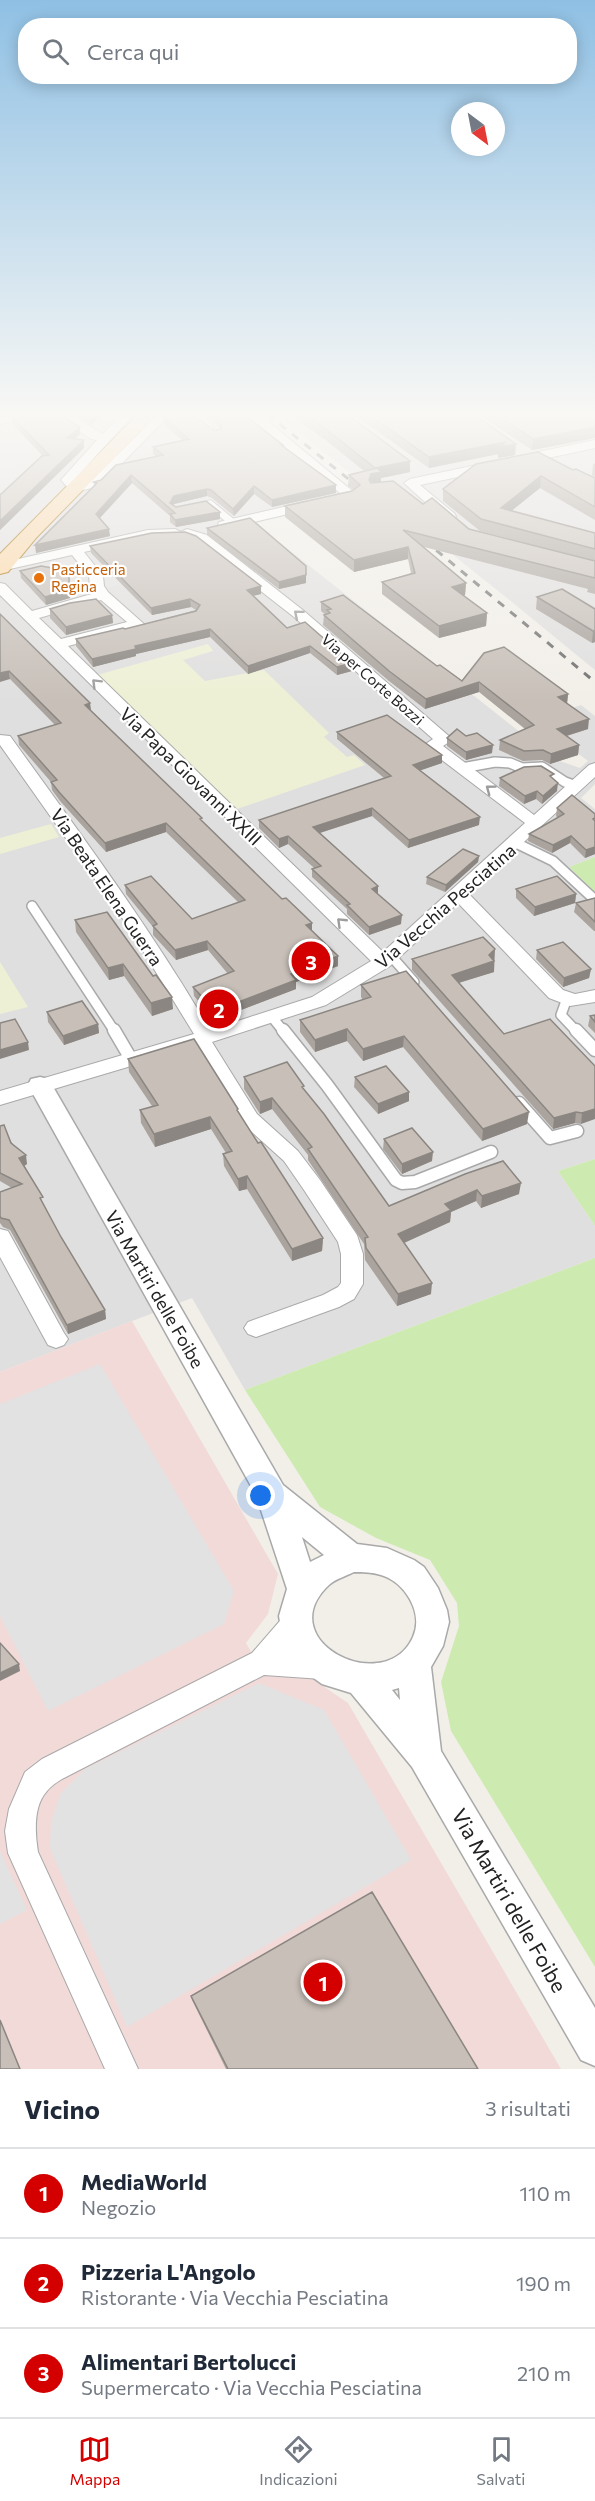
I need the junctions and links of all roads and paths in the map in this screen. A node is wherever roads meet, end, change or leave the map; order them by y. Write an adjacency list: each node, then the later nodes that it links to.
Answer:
1 (54, 511): 9 (main road)
2 (219, 511): 5 (lane)
3 (285, 511): 5 (street, Via per Corte Bozzi)
4 (441, 511): 6 (street)
5 (233, 522): 7 (street, Via per Corte Bozzi)
6 (460, 525)
7 (187, 533): 8 (street, Via per Corte Bozzi); 15 (street, Via per Corte Bozzi, one-way to 7)
8 (75, 550): 9 (street, Via per Corte Bozzi); 11 (street)
9 (0, 567)
10 (0, 587): 12 (street, Via Papa Giovanni XXIII)
11 (103, 595): 12 (street); 13 (street)
12 (29, 616): 13 (street, Via Papa Giovanni XXIII)
13 (57, 644): 23 (street, Via Papa Giovanni XXIII, one-way to 13)
14 (2, 735): 28 (street, Via Beata Elena Guerra)
15 (462, 768): 17 (lane); 18 (street, Via per Corte Bozzi, one-way to 15)
16 (595, 768): 17 (street, Via Vecchia Pesciatina)
17 (576, 786): 18 (street, Via Vecchia Pesciatina)
18 (536, 824): 19 (street, Via Vecchia Pesciatina)
19 (516, 843): 20 (street, Via Vecchia Pesciatina); 21 (lane)
20 (459, 894): 23 (street, Via Vecchia Pesciatina); 26 (street)
21 (595, 900)
22 (32, 906): 30 (lane)
23 (387, 959): 24 (lane); 27 (street, Via Vecchia Pesciatina)
24 (422, 991)
25 (595, 996): 26 (street)
26 (566, 1000): 29 (lane)
27 (272, 1017): 28 (street, Via Vecchia Pesciatina); 35 (lane)
28 (202, 1038): 30 (street, Via Vecchia Pesciatina); 37 (street, Via Beata Elena Guerra)
29 (595, 1050)
30 (131, 1059): 31 (street, Via Vecchia Pesciatina)
31 (40, 1085): 33 (street, Via Vecchia Pesciatina); 39 (street, Via Martiri delle Foibe)
32 (513, 1096): 34 (lane)
33 (0, 1098)
34 (577, 1131)
35 (490, 1152)
36 (0, 1237): 38 (street)
37 (256, 1328)
38 (56, 1339)
39 (271, 1493): 40 (street, Via Martiri delle Foibe); 41 (street, Via Martiri delle Foibe)
40 (351, 1558): 41 (street); 44 (street)
41 (303, 1588): 42 (street)
42 (295, 1624): 43 (street); 45 (street)
43 (262, 1662): 45 (street); 49 (street)
44 (413, 1662): 46 (street); 47 (street, Via Martiri delle Foibe)
45 (322, 1666): 46 (street)
46 (362, 1680): 47 (street, Via Martiri delle Foibe)
47 (424, 1755): 48 (street, Via Martiri delle Foibe)
48 (595, 2046)
49 (122, 2069)

